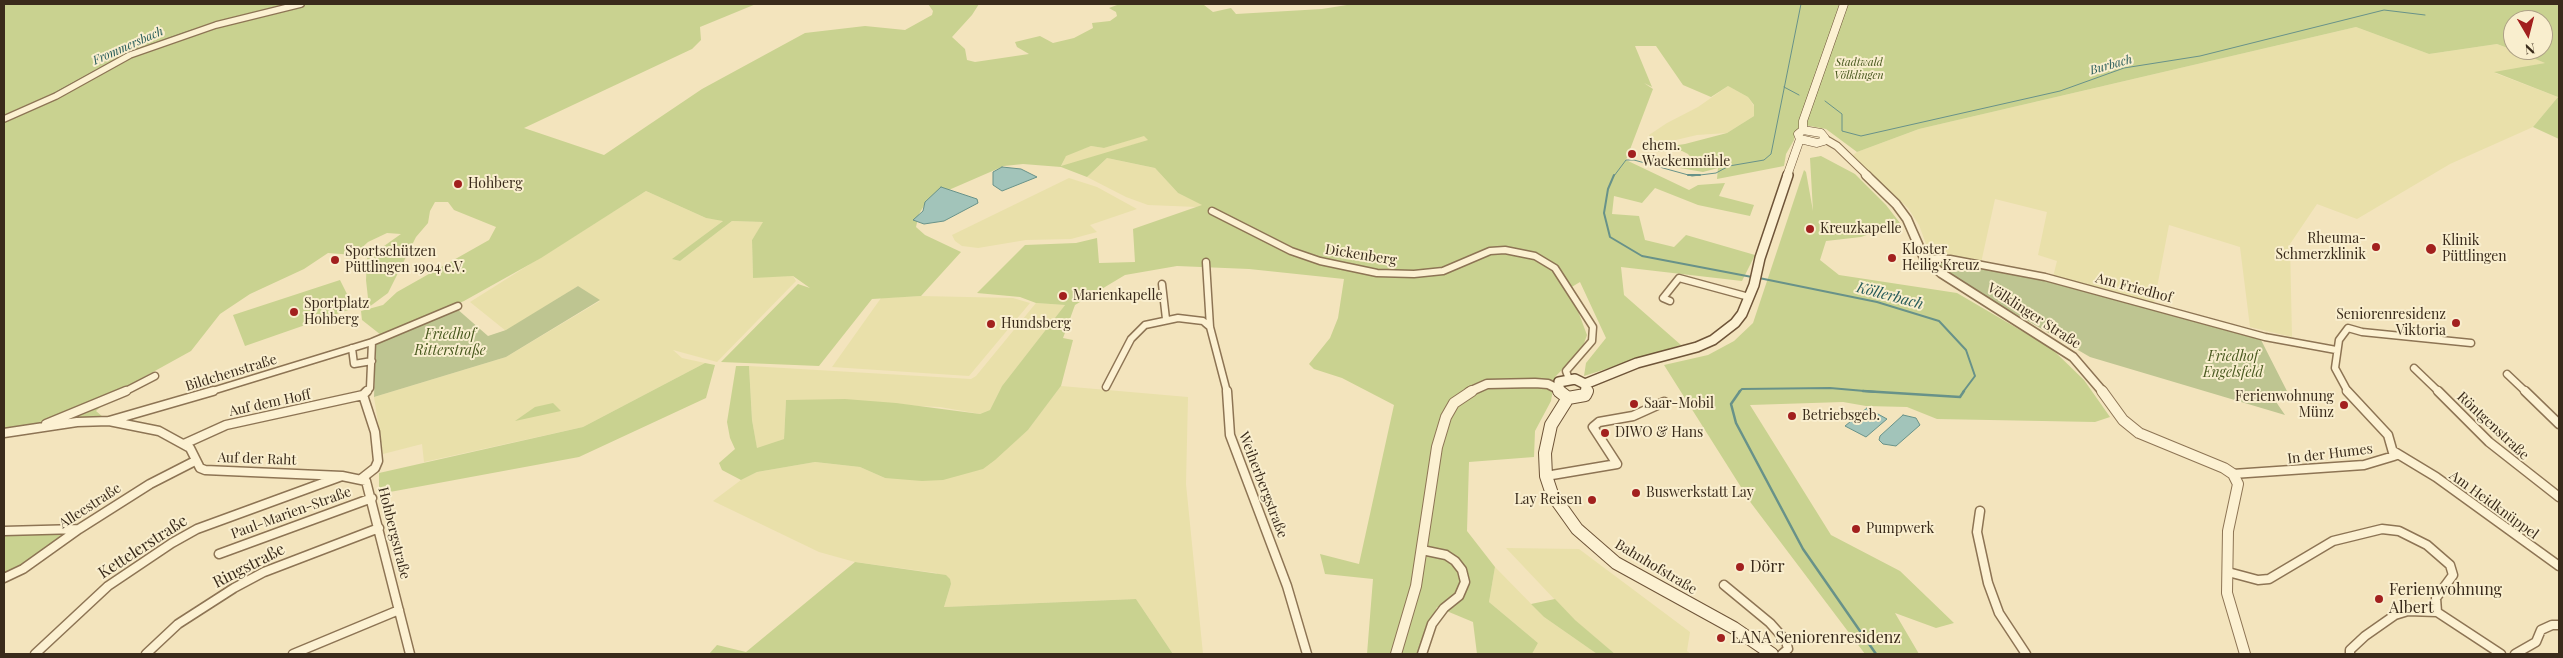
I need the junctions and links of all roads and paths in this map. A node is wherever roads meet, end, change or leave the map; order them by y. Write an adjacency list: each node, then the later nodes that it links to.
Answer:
1 (301, 4): 4 (street)
2 (1844, 4): 3 (main road)
3 (1806, 114): 5 (main road); 6 (main road)
4 (4, 120)
5 (1812, 130): 6 (main road); 7 (main road)
6 (1800, 139): 7 (main road); 12 (main road)
7 (1823, 141): 9 (street, Völklinger Straße)
8 (1212, 211): 25 (street, Dickenberg)
9 (1924, 258): 20 (street, Am Friedhof); 39 (street, Völklinger Straße)
10 (1206, 262): 16 (street, Weiherbergstraße)
11 (1162, 284): 15 (street)
12 (1749, 296): 13 (street); 26 (main road)
13 (1670, 301)
14 (458, 306): 17 (street, Bildchenstraße)
15 (1166, 319): 16 (street); 27 (street)
16 (1210, 327): 62 (street, Weiherbergstraße)
17 (372, 342): 19 (street, Bildchenstraße); 21 (street)
18 (2471, 343): 20 (street)
19 (352, 348): 21 (street); 32 (street, Bildchenstraße)
20 (2336, 350): 37 (street, In der Humes)
21 (372, 361): 29 (street)
22 (2414, 368): 44 (street, Röntgenstraße)
23 (2507, 374): 33 (street)
24 (155, 376): 34 (street)
25 (1569, 379): 26 (main road); 28 (main road)
26 (1585, 384): 30 (main road)
27 (1106, 387)
28 (1558, 389): 30 (main road); 49 (street)
29 (363, 395): 36 (street, Auf dem Hoff); 42 (street, Hohbergstraße)
30 (1568, 398): 41 (main road, Bahnhofstraße)
31 (1664, 402): 41 (street)
32 (110, 421): 34 (street, Bildchenstraße); 36 (street)
33 (2559, 424)
34 (42, 426): 35 (street, Bildchenstraße)
35 (4, 433)
36 (184, 444): 38 (street)
37 (2394, 453): 39 (street, In der Humes); 51 (street, Am Heidknüppel)
38 (194, 461): 40 (street, Auf der Raht); 47 (street, Alleestraße)
39 (2233, 474): 52 (street)
40 (342, 476): 42 (street, Auf der Raht); 58 (street, Kettelerstraße)
41 (1546, 476): 65 (main road, Bahnhofstraße)
42 (361, 479): 43 (street, Hohbergstraße)
43 (372, 498): 46 (street, Hohbergstraße); 50 (street, Paul-Marien-Straße)
44 (2559, 498)
45 (1980, 511): 67 (street)
46 (380, 528): 55 (street, Hohbergstraße); 59 (street, Ringstraße)
47 (79, 529): 48 (street); 53 (street, Alleestraße)
48 (4, 531)
49 (1422, 550): 63 (street); 64 (street)
50 (219, 554)
51 (2559, 566)
52 (2228, 572): 56 (street); 68 (street)
53 (4, 578)
54 (1724, 585): 66 (street)
55 (399, 610): 60 (street); 61 (street, Hohbergstraße)
56 (2437, 612): 69 (street); 70 (street)
57 (2559, 625): 71 (street)
58 (35, 654)
59 (146, 654)
60 (293, 654)
61 (410, 654)
62 (1307, 654)
63 (1396, 654)
64 (1422, 654)
65 (1772, 654)
66 (1782, 654)
67 (2026, 654)
68 (2245, 654)
69 (2350, 654)
70 (2501, 654)
71 (2515, 654)

